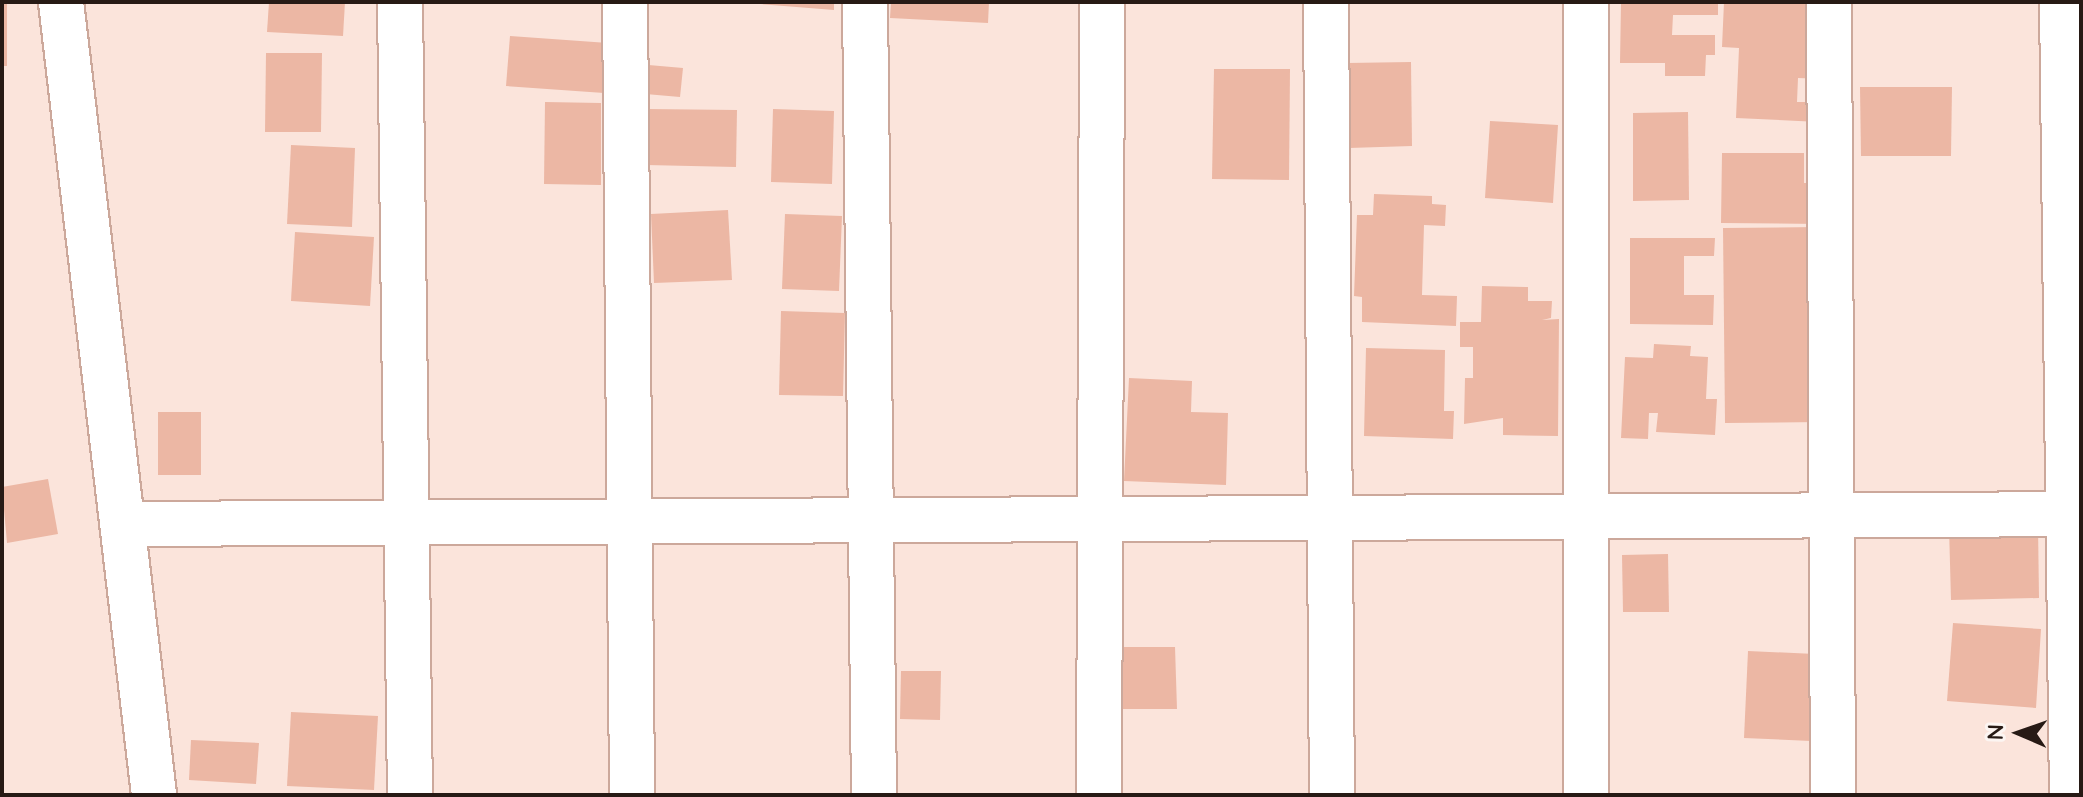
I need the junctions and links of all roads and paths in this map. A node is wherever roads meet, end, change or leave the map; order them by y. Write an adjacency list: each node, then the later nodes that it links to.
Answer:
1 (61, 2): 18 (street)
2 (400, 2): 17 (street)
3 (625, 2): 16 (street)
4 (865, 2): 15 (street)
5 (1102, 2): 13 (street)
6 (1326, 2): 14 (street)
7 (1586, 2): 12 (street)
8 (1829, 2): 11 (street)
9 (2062, 2): 10 (street)
10 (2075, 514): 11 (street); 27 (street)
11 (1830, 516): 12 (street); 26 (street)
12 (1583, 517): 14 (street); 25 (street)
13 (1099, 519): 14 (street); 15 (street); 23 (street)
14 (1331, 519): 24 (street)
15 (872, 521): 16 (street); 22 (street)
16 (627, 522): 17 (street); 21 (street)
17 (408, 523): 18 (street); 20 (street)
18 (123, 524): 19 (street)
19 (154, 795)
20 (410, 795)
21 (632, 795)
22 (874, 795)
23 (1099, 795)
24 (1332, 795)
25 (1586, 795)
26 (1833, 795)
27 (2072, 795)

